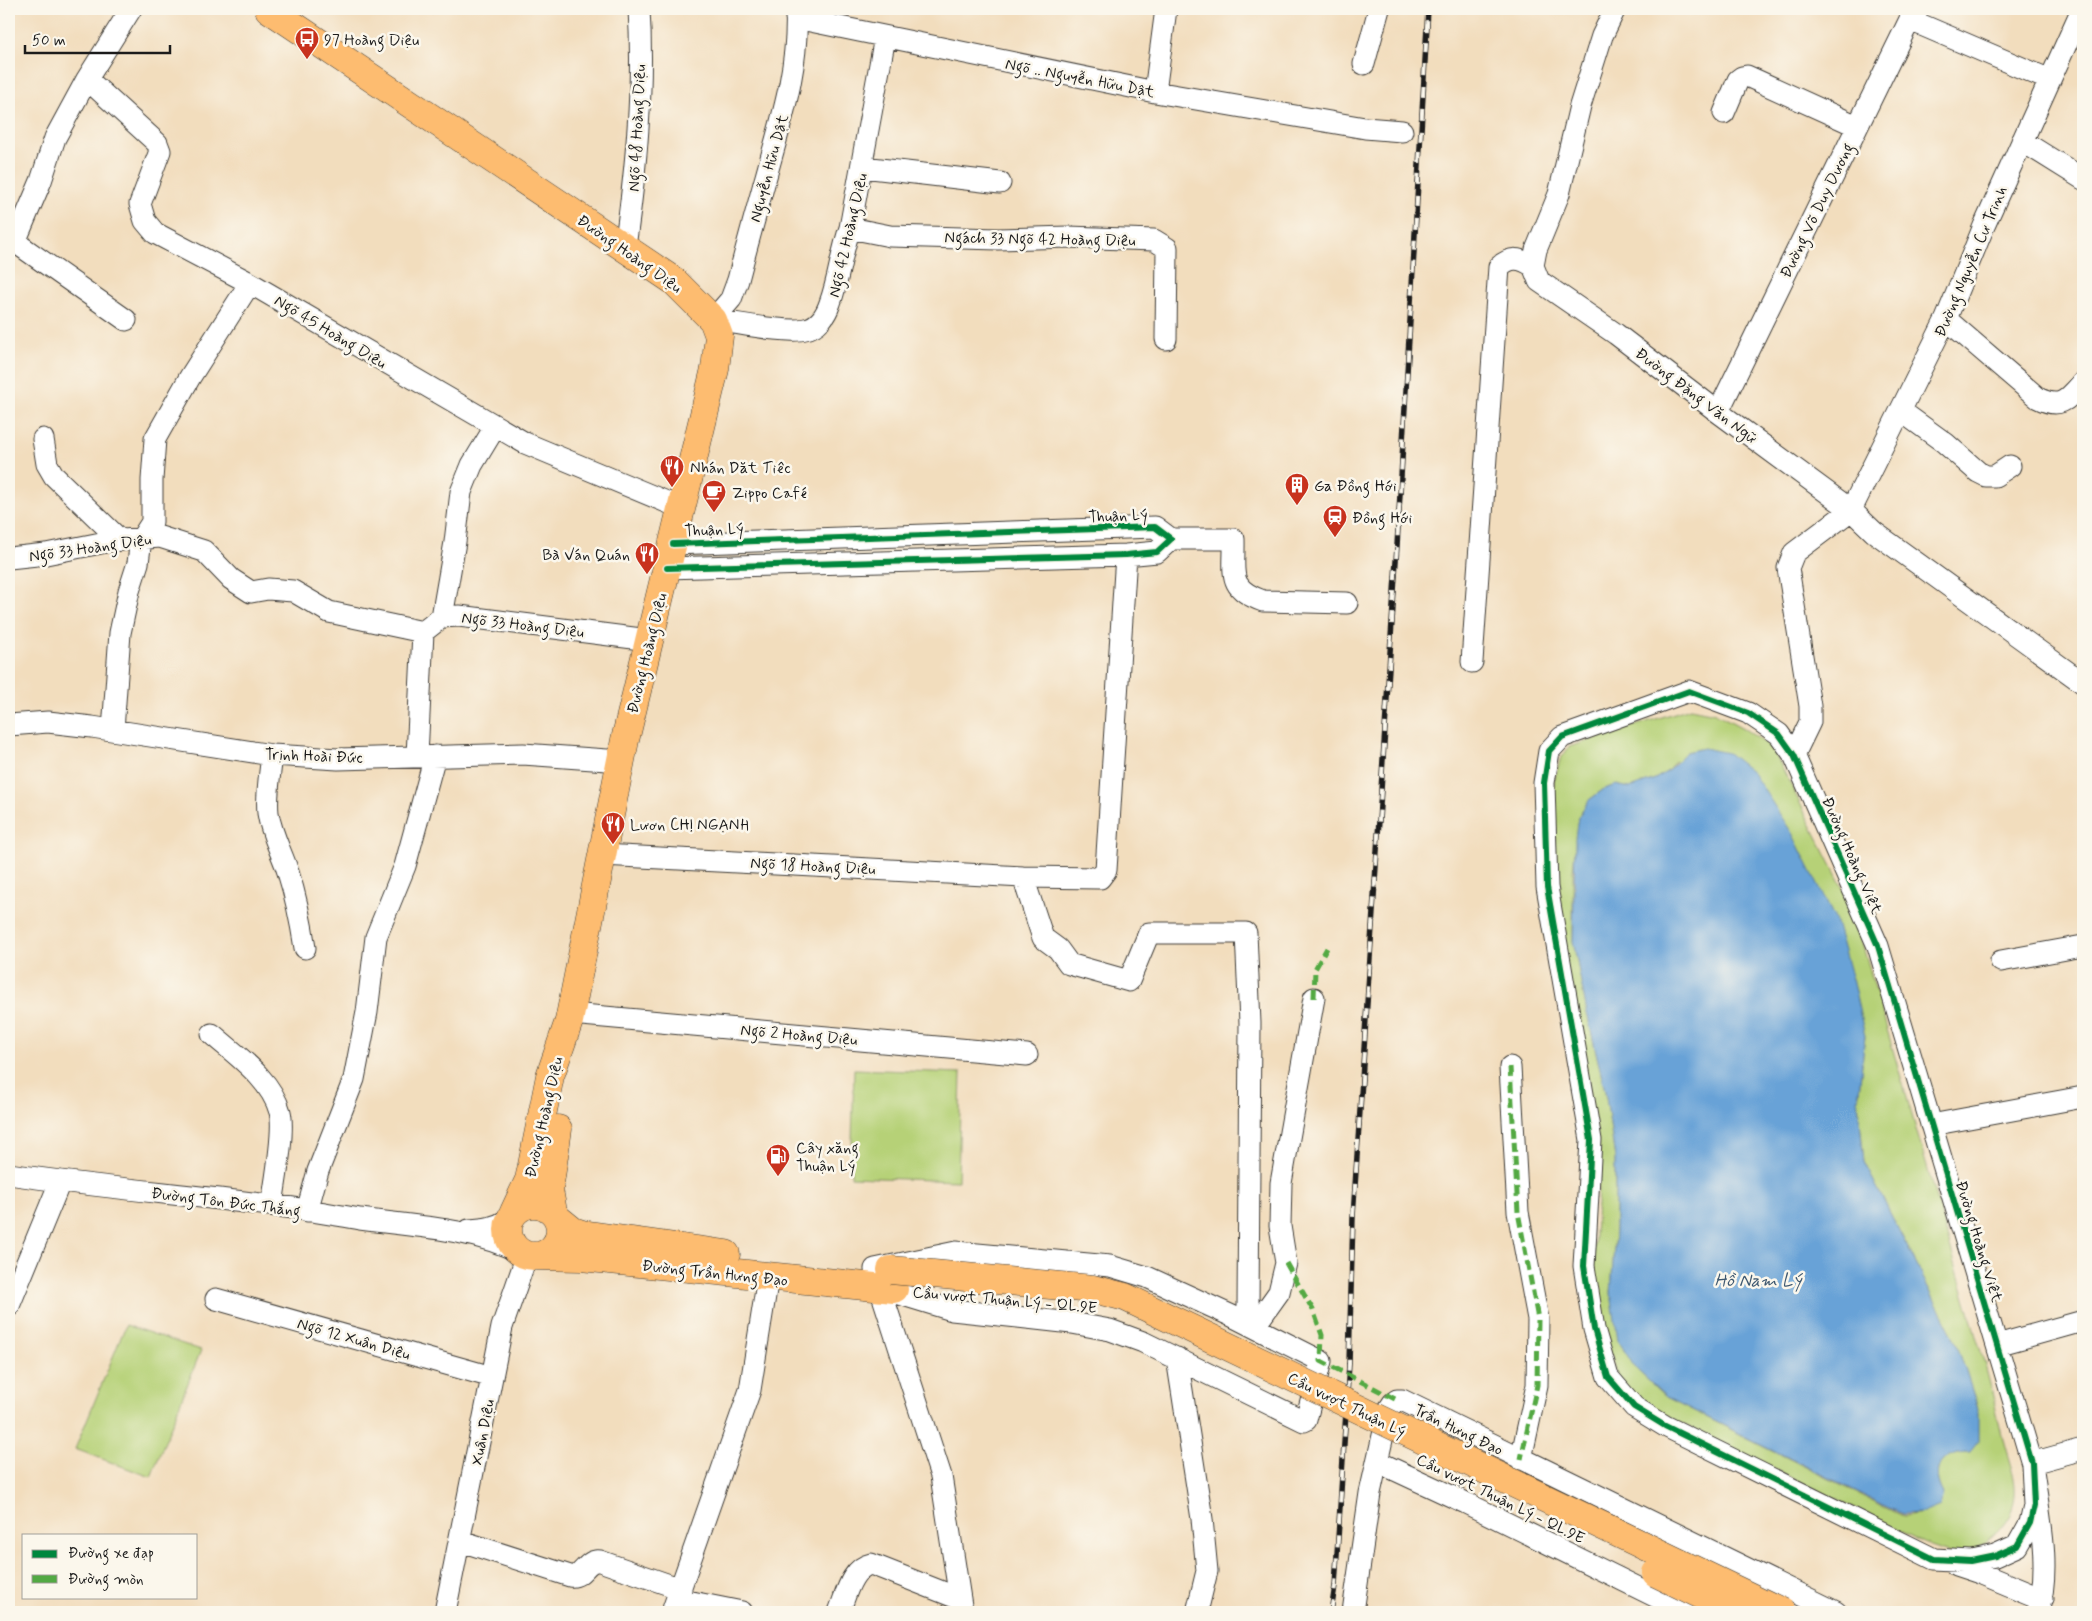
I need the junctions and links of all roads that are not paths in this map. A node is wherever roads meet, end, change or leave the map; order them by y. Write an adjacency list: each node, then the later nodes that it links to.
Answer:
1 (131, 9): 12 (street)
2 (269, 9): 24 (main road, Đường Hoàng Diệu)
3 (639, 9): 24 (street, Ngõ 48 Hoàng Diệu)
4 (1166, 9): 14 (street)
5 (1379, 9): 11 (street)
6 (1615, 9): 25 (street)
7 (2082, 9): 13 (street, Đường Nguyễn Cư Trinh)
8 (796, 14): 10 (street, Ngõ .. Nguyễn Hữu Dật); 29 (street, Nguyễn Hữu Dật)
9 (1912, 14): 13 (street); 16 (street, Đường Võ Duy Dương)
10 (885, 37): 14 (street, Ngõ .. Nguyễn Hữu Dật); 19 (street, Ngõ 42 Hoàng Diệu)
11 (1364, 64)
12 (87, 79): 23 (street); 26 (street, Ngõ 45 Hoàng Diệu)
13 (2050, 80): 18 (street, Đường Nguyễn Cư Trinh)
14 (1155, 92): 17 (street, Ngõ .. Nguyễn Hữu Dật)
15 (1724, 113): 16 (street)
16 (1856, 126): 33 (street, Đường Võ Duy Dương)
17 (1402, 131)
18 (2022, 141): 20 (street); 27 (street, Đường Nguyễn Cư Trinh)
19 (863, 167): 21 (street); 22 (street, Ngõ 42 Hoàng Diệu)
20 (2083, 179)
21 (1000, 183)
22 (850, 228): 29 (street, Ngõ 42 Hoàng Diệu); 30 (street, Ngách 33 Ngõ 42 Hoàng Diệu)
23 (12, 243): 28 (street)
24 (625, 247): 29 (main road, Đường Hoàng Diệu)
25 (1533, 266): 33 (street, Đường Đặng Văn Ngữ); 49 (street)
26 (250, 283): 34 (street, Ngõ 45 Hoàng Diệu); 39 (street)
27 (1946, 319): 31 (street); 32 (street, Đường Nguyễn Cư Trinh)
28 (126, 320)
29 (713, 320): 37 (main road, Đường Hoàng Diệu)
30 (1166, 339)
31 (2083, 382)
32 (1901, 411): 36 (street); 38 (street, Đường Nguyễn Cư Trinh)
33 (1718, 412): 38 (street, Đường Đặng Văn Ngữ)
34 (495, 427): 37 (street, Ngõ 45 Hoàng Diệu); 46 (street)
35 (43, 439): 41 (street)
36 (2010, 466)
37 (682, 508): 43 (main road, Đường Hoàng Diệu)
38 (1851, 510): 50 (street, Đường Đặng Văn Ngữ); 54 (street)
39 (141, 539): 41 (street, Ngõ 33 Hoàng Diệu); 47 (street, Ngõ 33 Hoàng Diệu); 52 (street)
40 (1171, 539): 42 (street); 43 (street, Thuận Lý); 45 (street)
41 (120, 540): 44 (street, Ngõ 33 Hoàng Diệu)
42 (1126, 555): 43 (street); 58 (street, Ngõ 18 Hoàng Diệu)
43 (670, 556): 48 (main road, Đường Hoàng Diệu)
44 (9, 558)
45 (1347, 603)
46 (442, 617): 47 (street, Ngõ 33 Hoàng Diệu); 48 (street, Ngõ 33 Hoàng Diệu)
47 (423, 632): 55 (street)
48 (650, 640): 56 (main road, Đường Hoàng Diệu)
49 (1472, 662)
50 (2083, 683)
51 (9, 725): 52 (street, Trịnh Hoài Đức)
52 (113, 730): 53 (street, Trịnh Hoài Đức)
53 (272, 755): 55 (street, Trịnh Hoài Đức); 60 (street)
54 (1794, 755): 68 (street, Đường Hoàng Việt); 91 (street, Đường Hoàng Việt)
55 (426, 756): 56 (street, Trịnh Hoài Đức); 72 (street)
56 (621, 761): 57 (main road, Đường Hoàng Diệu)
57 (602, 854): 58 (street, Ngõ 18 Hoàng Diệu); 63 (main road, Đường Hoàng Diệu)
58 (1023, 878): 82 (street)
59 (2083, 946): 61 (street)
60 (305, 948)
61 (2001, 961)
62 (1314, 998): 82 (street)
63 (570, 1017): 65 (street, Ngõ 2 Hoàng Diệu); 73 (main road, Đường Hoàng Diệu); 74 (main road, Đường Hoàng Diệu)
64 (212, 1034): 71 (street)
65 (1027, 1056)
66 (1510, 1067): 87 (street)
67 (2083, 1097): 68 (street)
68 (1931, 1125): 83 (street, Đường Hoàng Việt)
69 (9, 1174): 70 (street, Đường Tôn Đức Thắng)
70 (60, 1182): 71 (street, Đường Tôn Đức Thắng); 80 (street)
71 (272, 1205): 72 (street, Đường Tôn Đức Thắng)
72 (308, 1211): 75 (street, Đường Tôn Đức Thắng)
73 (555, 1215): 74 (main road); 76 (main road); 78 (main road)
74 (512, 1216): 75 (street); 76 (main road)
75 (443, 1230): 76 (street)
76 (527, 1254): 77 (main road, Đường Trần Hưng Đạo); 85 (street, Xuân Diệu)
77 (768, 1277): 78 (main road, Đường Trần Hưng Đạo); 92 (street)
78 (885, 1279): 82 (street); 84 (street); 93 (street); 101 (main road, Cầu vượt Thuận Lý - QL.9E, bridge); 102 (main road, Cầu vượt Thuận Lý, bridge)
79 (216, 1299): 85 (street, Ngõ 12 Xuân Diệu)
80 (9, 1306)
81 (2083, 1322): 83 (street)
82 (1248, 1324): 84 (street)
83 (1997, 1344): 89 (street, Đường Hoàng Việt)
84 (1177, 1358): 98 (street)
85 (492, 1377): 90 (street, Xuân Diệu)
86 (2083, 1449): 89 (street)
87 (1521, 1459): 88 (street, Trần Hưng Đạo); 103 (street, Trần Hưng Đạo)
88 (1378, 1462): 99 (street); 100 (street)
89 (2032, 1463): 91 (street, Đường Hoàng Việt); 94 (street)
90 (461, 1541): 92 (street); 95 (street, Xuân Diệu)
91 (1934, 1559): 94 (street)
92 (677, 1600): 96 (street)
93 (961, 1606): 97 (street)
94 (2040, 1606)
95 (445, 1612)
96 (742, 1612)
97 (838, 1612)
98 (1197, 1612)
99 (1353, 1612)
100 (1687, 1612)
101 (1736, 1612)
102 (1782, 1612)
103 (1836, 1612)

